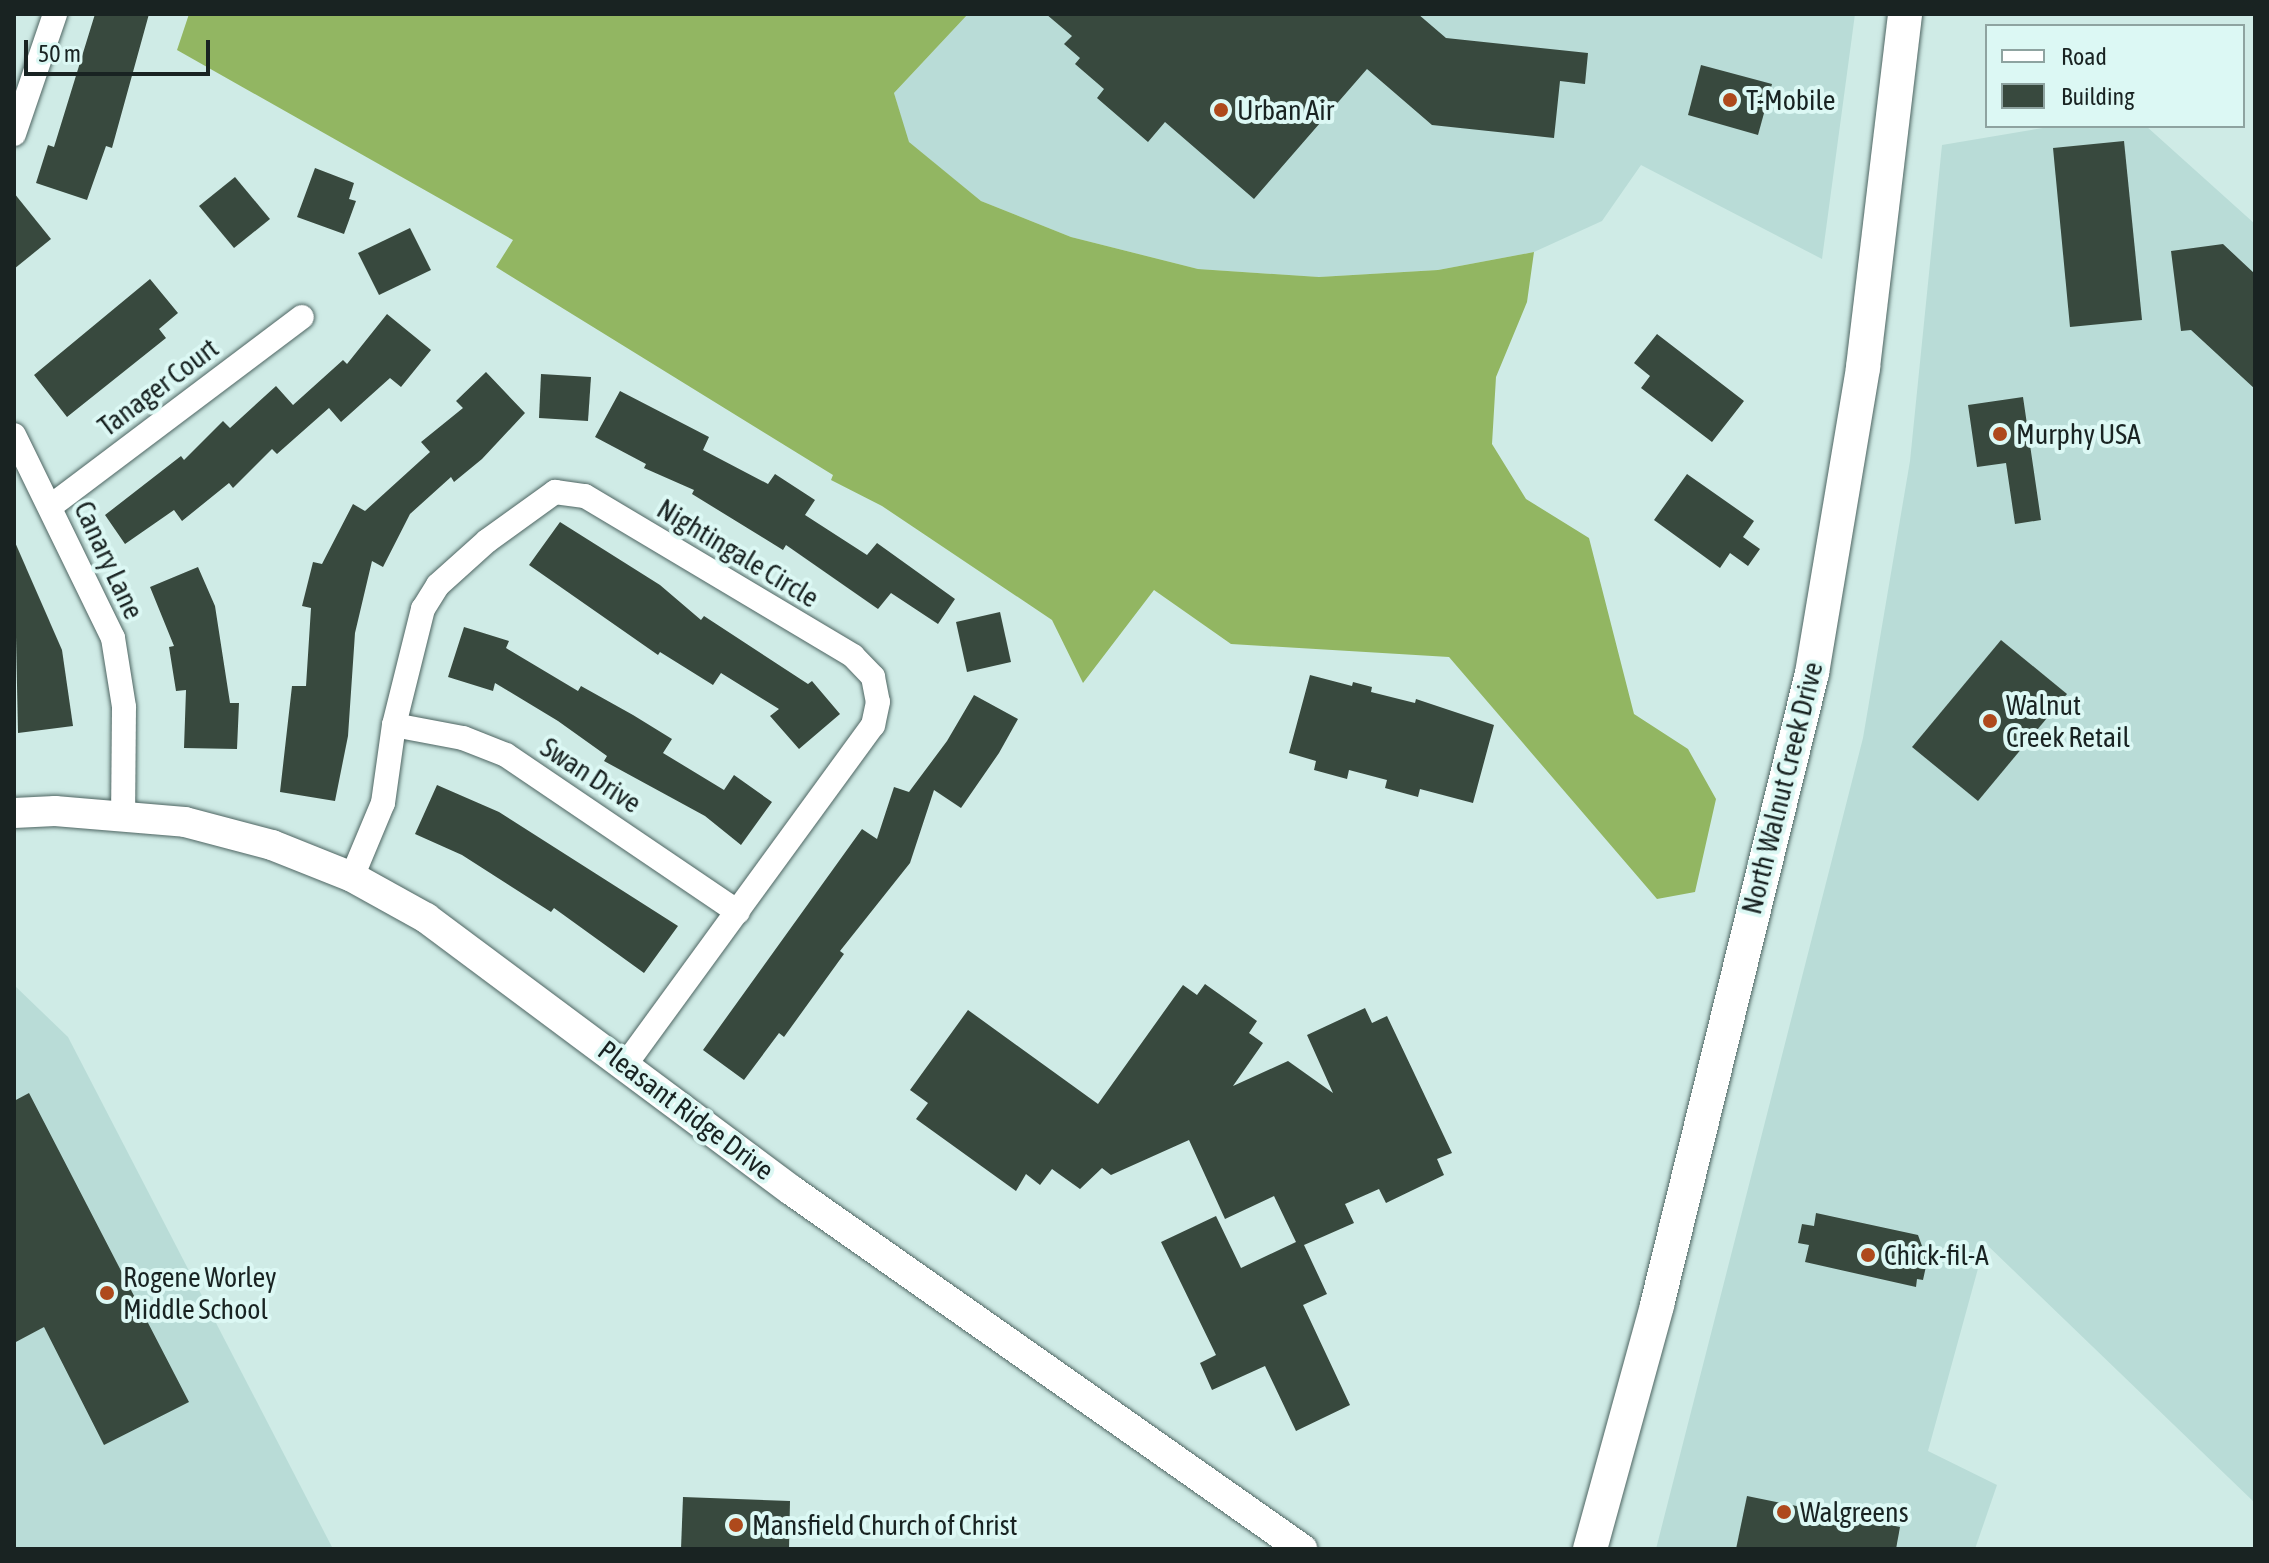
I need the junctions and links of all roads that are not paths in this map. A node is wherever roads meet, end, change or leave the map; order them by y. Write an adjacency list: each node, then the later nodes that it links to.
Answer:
1 (55, 14): 3 (street)
2 (1905, 14): 14 (main road, North Walnut Creek Drive)
3 (14, 134)
4 (302, 317): 6 (street, Tanager Court)
5 (14, 435): 6 (street, Canary Lane)
6 (51, 506): 9 (street, Canary Lane)
7 (394, 725): 10 (street, Nightingale Circle); 11 (street, Swan Drive); 11 (street, Nightingale Circle)
8 (14, 813): 9 (street, Pleasant Ridge Drive)
9 (123, 814): 10 (street, Pleasant Ridge Drive)
10 (352, 877): 12 (street, Pleasant Ridge Drive)
11 (738, 912): 12 (street, Nightingale Circle)
12 (626, 1064): 13 (street, Pleasant Ridge Drive)
13 (1302, 1549)
14 (1590, 1549)

